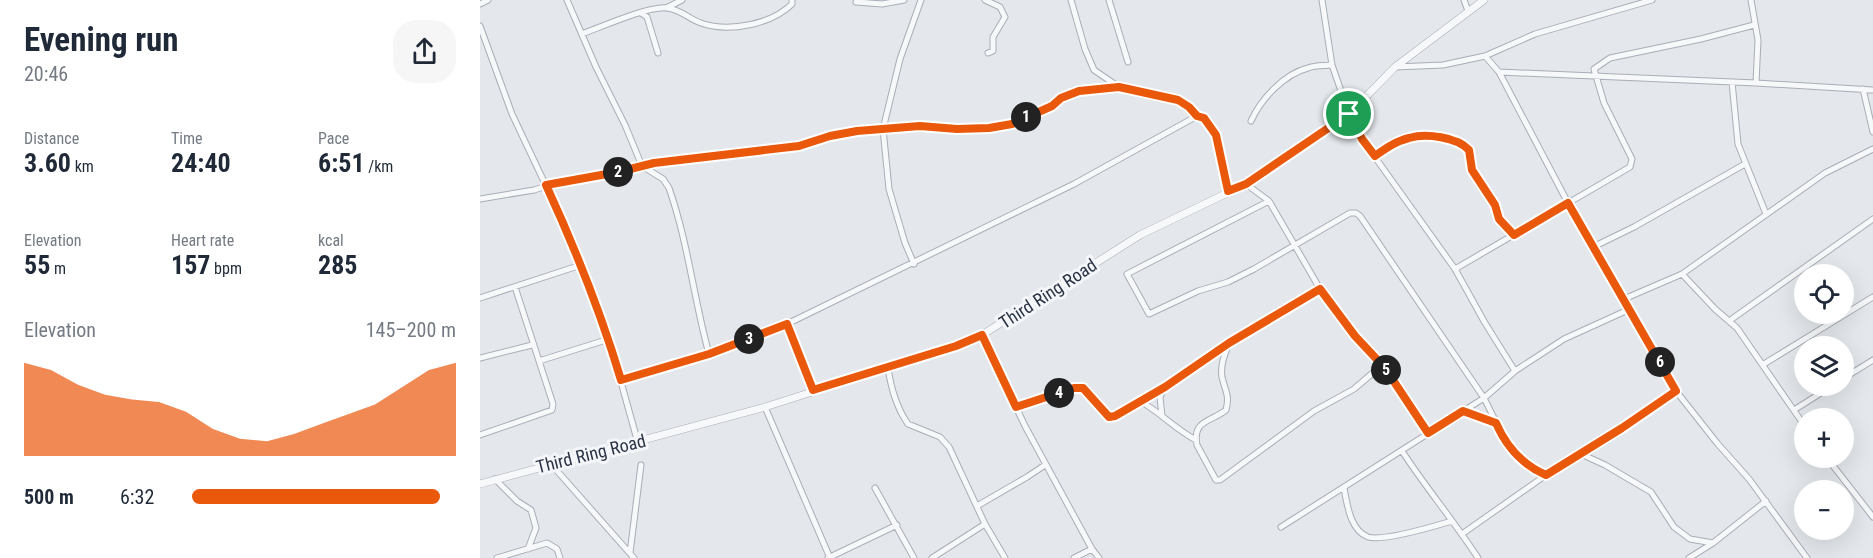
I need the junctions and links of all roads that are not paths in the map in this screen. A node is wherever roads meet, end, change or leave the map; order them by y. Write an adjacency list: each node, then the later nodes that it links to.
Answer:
1 (488, 0): 16 (street)
2 (567, 0): 22 (street)
3 (682, 0): 17 (street)
4 (792, 0): 17 (street)
5 (904, 0): 15 (street)
6 (921, 0): 41 (street)
7 (985, 0): 26 (street)
8 (1071, 0): 35 (street)
9 (1109, 0): 28 (street)
10 (1322, 0): 29 (street)
11 (1464, 0): 18 (street)
12 (1484, 0): 18 (street, Third Ring Road)
13 (1652, 0): 27 (street)
14 (1751, 0): 20 (street)
15 (856, 2)
16 (480, 4)
17 (666, 8): 19 (street)
18 (1468, 12): 30 (street, Third Ring Road)
19 (641, 13): 22 (street); 25 (street)
20 (1754, 25): 32 (street); 34 (street)
21 (480, 26): 23 (street)
22 (582, 34): 46 (street)
23 (486, 45): 24 (street); 48 (street)
24 (480, 49)
25 (658, 53)
26 (988, 53)
27 (1485, 56): 30 (street); 31 (street)
28 (1128, 62)
29 (1332, 65): 38 (street); 40 (street)
30 (1395, 67): 38 (street, Third Ring Road)
31 (1499, 72): 32 (street); 52 (street)
32 (1595, 77): 33 (street); 52 (street)
33 (1732, 82): 34 (street); 45 (street)
34 (1756, 83): 36 (street)
35 (1119, 87): 39 (street); 41 (street)
36 (1863, 89): 37 (street); 42 (street)
37 (1873, 90)
38 (1349, 114): 44 (street); 47 (street, Third Ring Road)
39 (1197, 116): 49 (street); 58 (street)
40 (1251, 121)
41 (883, 129): 46 (street); 58 (street)
42 (1873, 132)
43 (1873, 149): 53 (street)
44 (1375, 156): 55 (street); 60 (street)
45 (1745, 164): 53 (street); 57 (street)
46 (642, 166): 48 (street); 74 (street)
47 (1246, 184): 49 (street, Third Ring Road); 51 (street)
48 (546, 185): 50 (street); 59 (street)
49 (1228, 191): 70 (street, Third Ring Road)
50 (480, 199)
51 (1269, 201): 56 (street); 56 (street)
52 (1568, 203): 55 (street); 57 (street)
53 (1766, 214): 61 (street)
54 (1873, 219): 68 (street)
55 (1514, 235): 60 (street)
56 (1295, 245): 63 (street); 88 (street)
57 (1593, 247): 66 (street)
58 (914, 264): 69 (street)
59 (581, 265): 62 (street); 71 (street)
60 (1455, 269): 81 (street)
61 (1682, 274): 66 (street); 68 (street)
62 (515, 287): 65 (street); 73 (street)
63 (1320, 289): 72 (street); 79 (street)
64 (1873, 297): 78 (street)
65 (480, 298)
66 (1624, 299): 67 (street)
67 (1630, 309): 81 (street); 86 (street)
68 (1729, 321): 78 (street)
69 (787, 324): 74 (street); 85 (street)
70 (982, 335): 80 (street, Third Ring Road); 91 (street)
71 (609, 339): 77 (street); 83 (street)
72 (1229, 343): 84 (street); 99 (street)
73 (532, 345): 75 (street); 77 (street)
74 (709, 354): 83 (street)
75 (480, 358)
76 (1873, 360): 82 (street)
77 (539, 361): 98 (street)
78 (1764, 364): 93 (street)
79 (1382, 365): 97 (street); 99 (street)
80 (888, 368): 85 (street, Third Ring Road); 113 (street)
81 (1515, 371): 88 (street)
82 (1854, 372)
83 (621, 380): 100 (street)
84 (1165, 387): 89 (street); 95 (street)
85 (813, 390): 90 (street, Third Ring Road)
86 (1676, 391): 102 (street); 112 (street)
87 (1816, 396): 92 (street)
88 (1484, 398): 94 (street); 96 (street)
89 (1140, 401): 91 (street); 95 (street)
90 (765, 407): 100 (street, Third Ring Road); 126 (street)
91 (1016, 407): 105 (street)
92 (1797, 408)
93 (1794, 410)
94 (1463, 411): 96 (street); 97 (street)
95 (1162, 416): 99 (street)
96 (1496, 423): 107 (street)
97 (1428, 433): 101 (street)
98 (480, 435)
99 (1196, 440)
100 (638, 442): 103 (street, Third Ring Road)
101 (1402, 451): 111 (street); 115 (street)
102 (1579, 453): 107 (street); 120 (street)
103 (551, 464): 108 (street, Third Ring Road); 123 (street)
104 (641, 465): 123 (street)
105 (1045, 465): 113 (street); 122 (street)
106 (1835, 468): 114 (street)
107 (1546, 475): 119 (street)
108 (495, 479): 109 (street, Third Ring Road); 121 (street)
109 (480, 484)
110 (875, 488): 117 (street)
111 (1344, 488): 115 (street); 118 (street)
112 (1766, 501): 120 (street); 134 (street)
113 (977, 506): 116 (street)
114 (1873, 517)
115 (1452, 521): 119 (street)
116 (986, 524): 128 (street); 129 (street)
117 (897, 525): 126 (street); 127 (street)
118 (1281, 526)
119 (1462, 534): 132 (street)
120 (1713, 543): 133 (street)
121 (528, 549): 124 (street); 125 (street)
122 (1092, 549): 130 (street); 131 (street)
123 (632, 556)
124 (497, 558)
125 (560, 558)
126 (829, 558)
127 (914, 558)
128 (932, 558)
129 (1005, 558)
130 (1074, 558)
131 (1099, 558)
132 (1478, 558)
133 (1689, 558)
134 (1807, 558)

